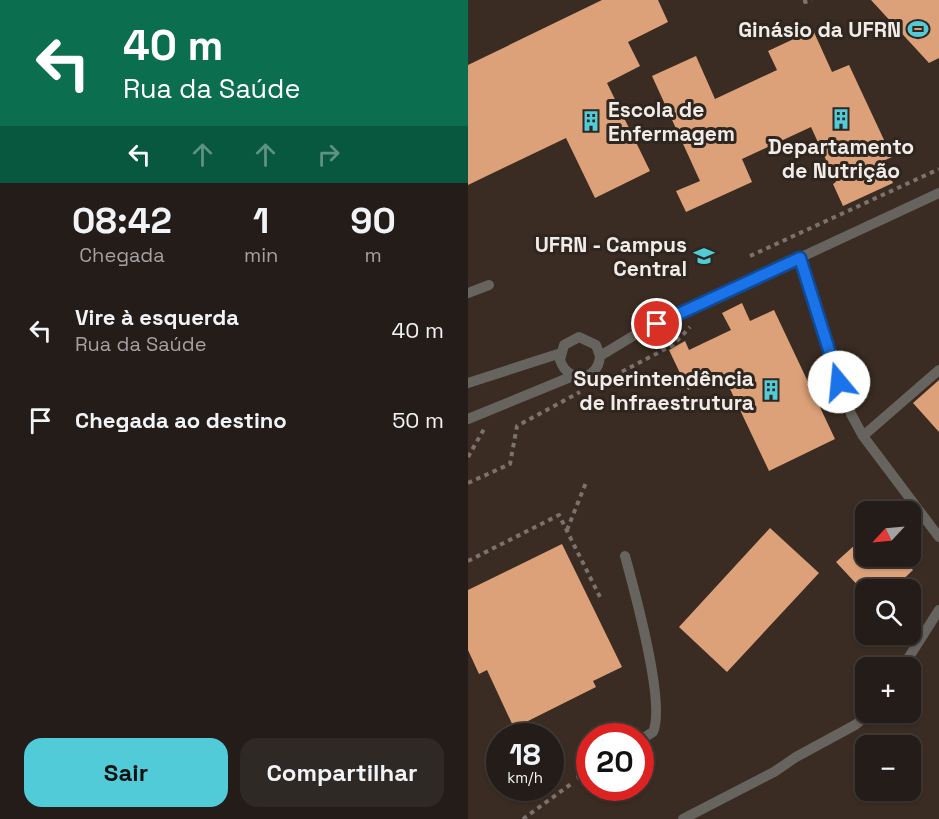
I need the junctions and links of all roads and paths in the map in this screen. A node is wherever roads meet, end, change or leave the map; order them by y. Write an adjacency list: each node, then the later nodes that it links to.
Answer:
1 (806, 0): 2 (path)
2 (812, 0)
3 (939, 169): 5 (path)
4 (939, 192): 6 (lane)
5 (750, 256)
6 (800, 258): 11 (lane); 18 (lane)
7 (489, 285): 8 (lane)
8 (468, 293)
9 (696, 323): 15 (path)
10 (561, 353): 11 (lane); 13 (lane); 14 (lane)
11 (600, 356): 13 (lane)
12 (939, 370): 18 (lane)
13 (573, 376): 17 (lane)
14 (468, 382)
15 (599, 383)
16 (589, 388): 20 (path)
17 (468, 419)
18 (863, 436): 22 (lane)
19 (587, 480): 21 (path)
20 (468, 483)
21 (567, 531): 24 (path); 25 (path)
22 (939, 537)
23 (625, 556): 28 (lane)
24 (468, 561)
25 (601, 599)
26 (939, 610): 27 (lane)
27 (909, 657)
28 (654, 723)
29 (857, 723): 32 (lane)
30 (576, 780): 31 (path)
31 (523, 819)
32 (683, 819)

